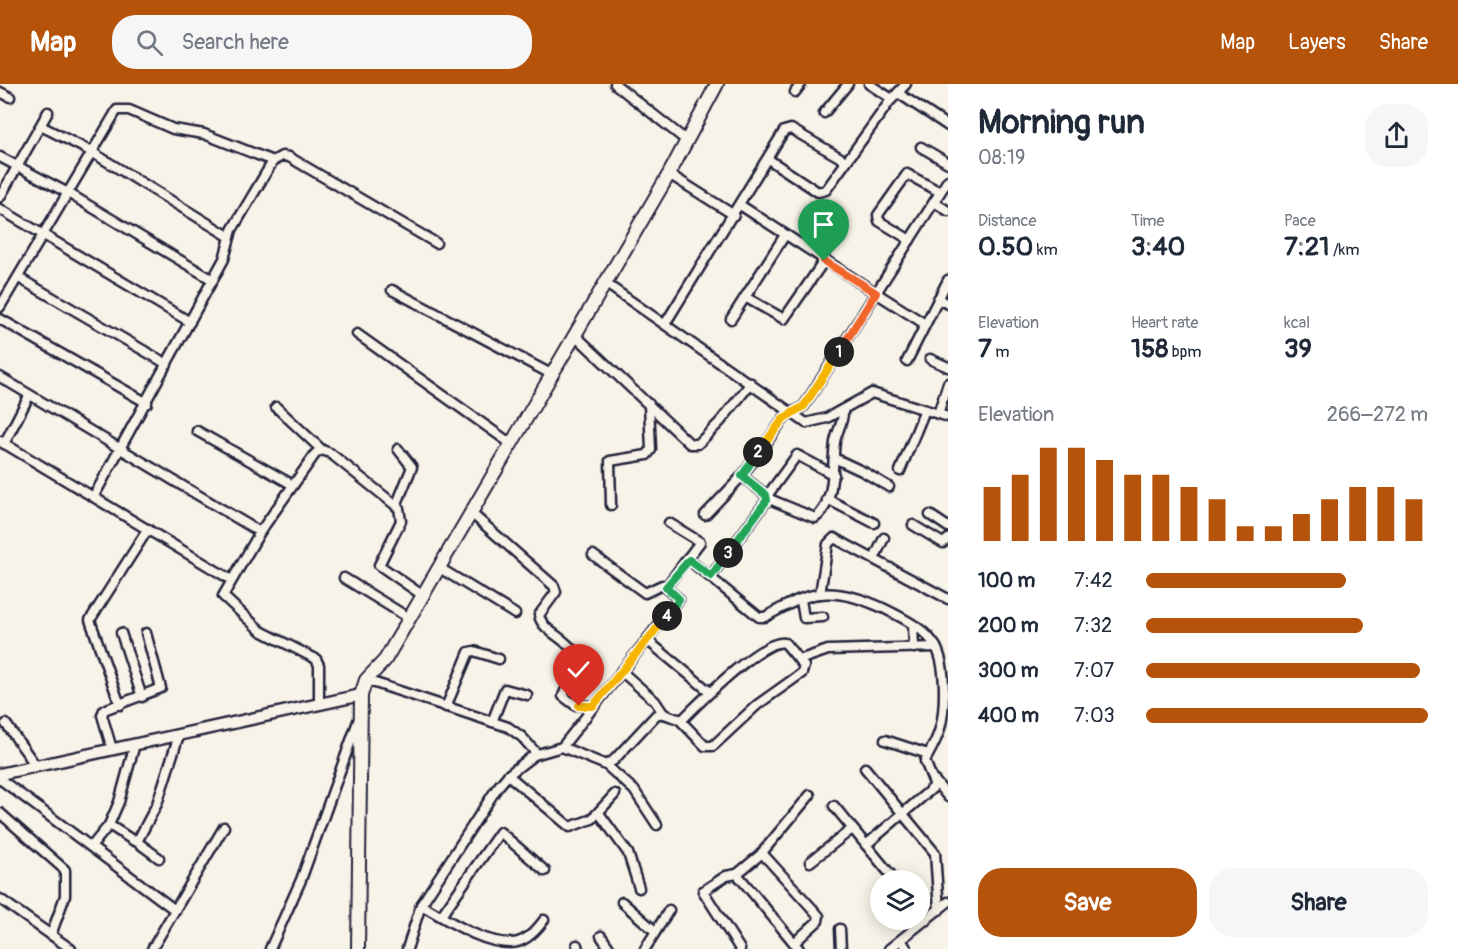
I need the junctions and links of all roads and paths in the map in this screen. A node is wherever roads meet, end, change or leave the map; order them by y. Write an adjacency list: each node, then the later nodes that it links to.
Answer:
1 (615, 84): 15 (street)
2 (717, 84): 15 (highway)
3 (801, 84): 8 (street)
4 (848, 84): 12 (street)
5 (869, 84): 9 (street)
6 (906, 84): 9 (street)
7 (0, 92): 10 (street)
8 (795, 92)
9 (895, 96): 14 (street); 21 (street)
10 (10, 97)
11 (48, 112): 13 (street)
12 (824, 113)
13 (41, 126): 17 (street); 23 (street)
14 (948, 126)
15 (687, 141): 24 (highway)
16 (921, 147): 22 (street)
17 (90, 151): 20 (street); 27 (street); 36 (street)
18 (0, 157): 23 (street)
19 (768, 159): 21 (street); 21 (street); 30 (street)
20 (273, 161): 36 (street); 38 (street)
21 (846, 161)
22 (948, 163)
23 (18, 165): 27 (street); 28 (street)
24 (669, 174): 33 (street); 43 (highway)
25 (948, 180): 26 (street)
26 (940, 192): 29 (street); 37 (street)
27 (68, 193): 34 (street); 41 (street)
28 (0, 197)
29 (934, 202): 32 (street); 37 (street)
30 (740, 205): 33 (street); 35 (street)
31 (0, 209): 34 (street)
32 (948, 210)
33 (734, 215): 53 (street)
34 (44, 234): 40 (street); 52 (street)
35 (785, 235): 39 (street); 46 (street)
36 (230, 237): 41 (street)
37 (910, 240): 45 (street)
38 (436, 243)
39 (824, 261): 45 (street); 46 (street)
40 (19, 278): 49 (street); 59 (street)
41 (213, 280): 52 (street)
42 (948, 280): 47 (street)
43 (605, 283): 53 (street); 56 (highway)
44 (392, 290): 61 (street)
45 (876, 293): 54 (street); 71 (street)
46 (745, 297): 51 (street)
47 (938, 299): 48 (street); 54 (street)
48 (948, 304)
49 (0, 307)
50 (0, 319): 66 (street)
51 (731, 319)
52 (190, 322): 59 (street)
53 (665, 324): 63 (street)
54 (926, 324): 58 (street)
55 (357, 334): 76 (street)
56 (574, 334): 61 (highway); 67 (street)
57 (930, 359): 60 (street)
58 (907, 362)
59 (167, 364): 66 (street)
60 (948, 367)
61 (551, 374): 76 (highway)
62 (0, 377): 65 (street)
63 (751, 383): 67 (street); 71 (street)
64 (948, 383): 72 (street)
65 (29, 396): 75 (street); 78 (street)
66 (147, 403): 78 (street)
67 (649, 404): 89 (street)
68 (276, 407): 79 (street)
69 (843, 410): 70 (street); 71 (street); 80 (street)
70 (925, 410): 72 (street); 81 (street)
71 (793, 413): 83 (street)
72 (938, 414): 73 (street)
73 (948, 417)
74 (197, 431): 84 (street)
75 (2, 443): 86 (street)
76 (510, 443): 91 (highway)
77 (398, 449): 90 (street)
78 (120, 450): 86 (street); 99 (street)
79 (322, 450): 84 (street); 90 (street)
80 (834, 458): 82 (street); 85 (street)
81 (900, 471)
82 (834, 475): 87 (street); 88 (street)
83 (742, 476): 87 (street); 92 (street)
84 (293, 485): 99 (street)
85 (888, 488)
86 (94, 496): 98 (street)
87 (767, 497): 88 (street); 106 (street)
88 (827, 499): 95 (street)
89 (611, 505)
90 (396, 506): 111 (street)
91 (470, 512): 105 (highway); 133 (street)
92 (705, 515)
93 (930, 516): 97 (street)
94 (669, 523): 104 (street)
95 (874, 524)
96 (913, 525): 101 (street)
97 (948, 527)
98 (148, 529): 108 (street); 132 (street)
99 (260, 532): 108 (street)
100 (884, 538): 103 (street)
101 (948, 539)
102 (593, 555): 109 (street)
103 (874, 559): 110 (street); 112 (street)
104 (689, 560): 106 (street); 109 (street)
105 (438, 567): 111 (highway); 114 (street)
106 (711, 576): 113 (street)
107 (344, 578): 116 (street)
108 (230, 579): 131 (street)
109 (666, 587): 120 (street)
110 (820, 594): 113 (street); 117 (street)
111 (422, 595): 116 (highway)
112 (948, 599)
113 (801, 600): 115 (street)
114 (515, 614)
115 (824, 617)
116 (409, 618): 126 (highway)
117 (913, 625): 121 (street); 122 (street)
118 (121, 633): 130 (street)
119 (146, 633): 130 (street)
120 (647, 640): 125 (street); 127 (street)
121 (936, 647): 122 (street); 142 (street)
122 (914, 648): 124 (street)
123 (499, 659): 134 (street)
124 (799, 660): 127 (street); 137 (street)
125 (621, 671): 133 (street); 136 (street)
126 (366, 680): 128 (highway); 134 (street)
127 (710, 692): 137 (street)
128 (361, 695): 131 (main road); 135 (highway)
129 (527, 695): 138 (street)
130 (142, 697): 132 (street)
131 (319, 703): 141 (main road)
132 (120, 705): 146 (street)
133 (593, 706): 145 (street)
134 (446, 707): 138 (street)
135 (361, 712): 195 (street); 196 (highway)
136 (663, 713): 137 (street); 149 (street)
137 (680, 720)
138 (492, 722): 147 (street)
139 (6, 724): 150 (street)
140 (948, 731): 142 (street)
141 (178, 735): 144 (main road); 166 (street)
142 (938, 735): 148 (street)
143 (885, 740): 148 (street)
144 (135, 744): 146 (main road); 162 (street)
145 (562, 747): 147 (street); 149 (street)
146 (112, 749): 150 (main road)
147 (537, 754): 153 (street)
148 (928, 754): 154 (street)
149 (606, 765): 163 (street)
150 (36, 766): 152 (main road)
151 (865, 768): 161 (street)
152 (1, 772): 168 (street)
153 (508, 775): 160 (street); 179 (street)
154 (935, 781): 157 (street); 161 (street)
155 (615, 794): 160 (street)
156 (810, 795): 169 (street)
157 (948, 797)
158 (834, 806): 165 (street)
159 (0, 813): 189 (street)
160 (599, 813): 175 (street)
161 (903, 813): 167 (street); 182 (street)
162 (110, 825): 166 (street); 168 (street)
163 (657, 825)
164 (224, 827): 180 (street)
165 (852, 829): 167 (street); 171 (street)
166 (136, 841): 170 (street)
167 (866, 845): 172 (street)
168 (91, 847): 180 (street)
169 (762, 853): 174 (street); 192 (street)
170 (159, 858)
171 (810, 862)
172 (887, 870)
173 (545, 871): 183 (street)
174 (737, 874): 192 (street); 200 (street)
175 (639, 888)
176 (622, 902): 188 (street)
177 (948, 902): 182 (street)
178 (2, 903): 189 (street)
179 (421, 905): 183 (street); 197 (street)
180 (175, 910): 194 (street)
181 (669, 910): 188 (street)
182 (939, 910): 184 (street)
183 (441, 916): 185 (street)
184 (930, 918)
185 (544, 920)
186 (840, 928): 201 (street)
187 (914, 930): 191 (street)
188 (655, 931): 199 (street)
189 (51, 935): 193 (street)
190 (602, 936): 198 (street)
191 (901, 940): 202 (street); 203 (street)
192 (796, 946)
193 (71, 949)
194 (152, 949)
195 (270, 949)
196 (357, 949)
197 (407, 949)
198 (610, 949)
199 (645, 949)
200 (740, 949)
201 (841, 949)
202 (889, 949)
203 (907, 949)

